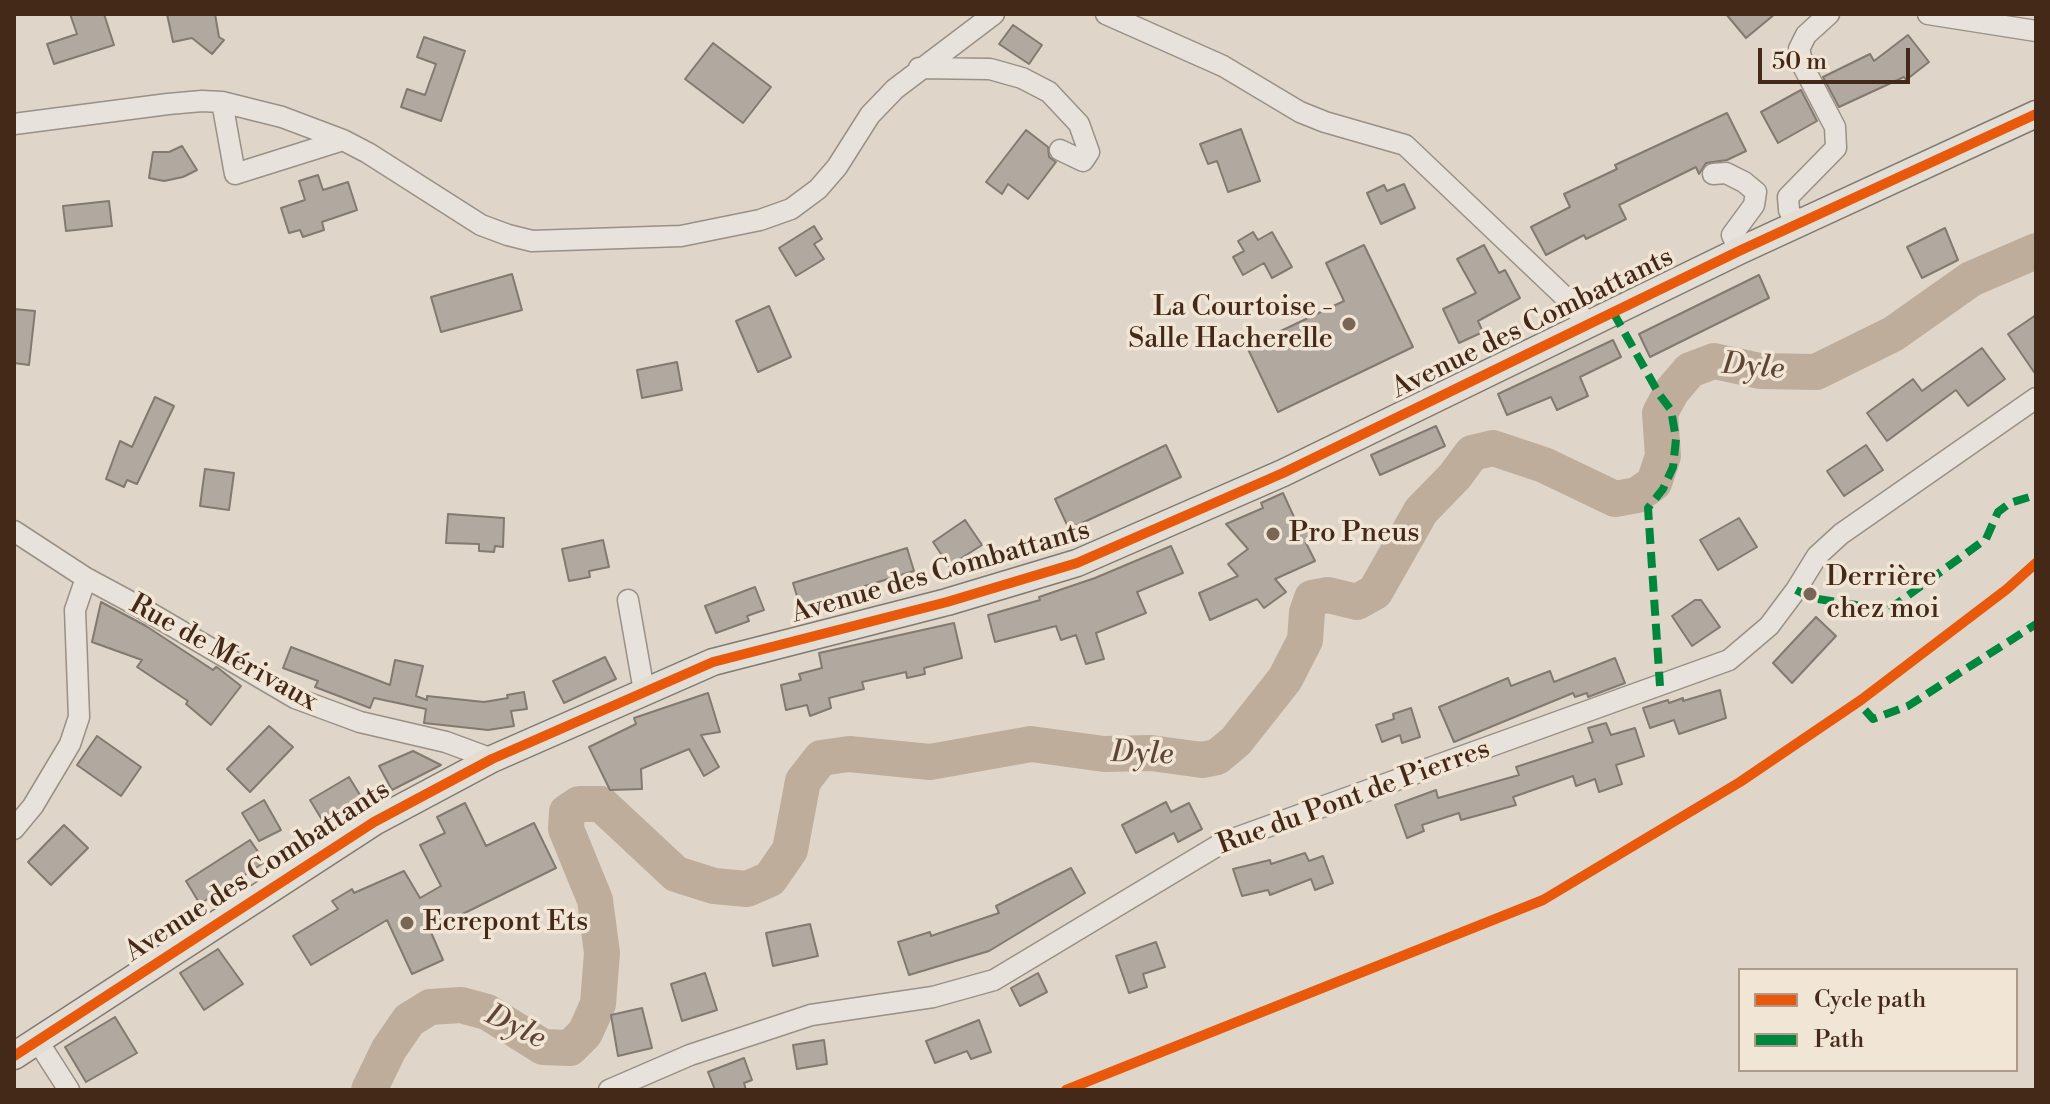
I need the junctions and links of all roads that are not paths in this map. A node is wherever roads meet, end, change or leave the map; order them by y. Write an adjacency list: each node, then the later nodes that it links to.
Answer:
1 (994, 14): 6 (street)
2 (1106, 14): 15 (street)
3 (1829, 14): 13 (street)
4 (1928, 14): 5 (street)
5 (2036, 31)
6 (919, 68): 10 (street); 11 (street)
7 (222, 102): 9 (street); 10 (street); 10 (street)
8 (2036, 114): 13 (main road, Avenue des Combattants)
9 (14, 124)
10 (343, 140)
11 (1060, 150)
12 (1713, 174): 14 (street)
13 (1797, 226): 14 (main road, Avenue des Combattants)
14 (1739, 251): 15 (main road, Avenue des Combattants)
15 (1588, 324): 20 (main road, Avenue des Combattants)
16 (2036, 398): 26 (street, Rue du Pont de Pierres)
17 (14, 531): 18 (street, Rue de Mérivaux)
18 (86, 578): 21 (street, Rue de Mérivaux); 22 (street)
19 (628, 600): 20 (street)
20 (644, 691): 21 (main road, Avenue des Combattants)
21 (492, 759): 23 (main road, Avenue des Combattants)
22 (14, 829)
23 (37, 1040): 24 (main road, Avenue des Combattants); 25 (street)
24 (14, 1056)
25 (69, 1090)
26 (609, 1090)

